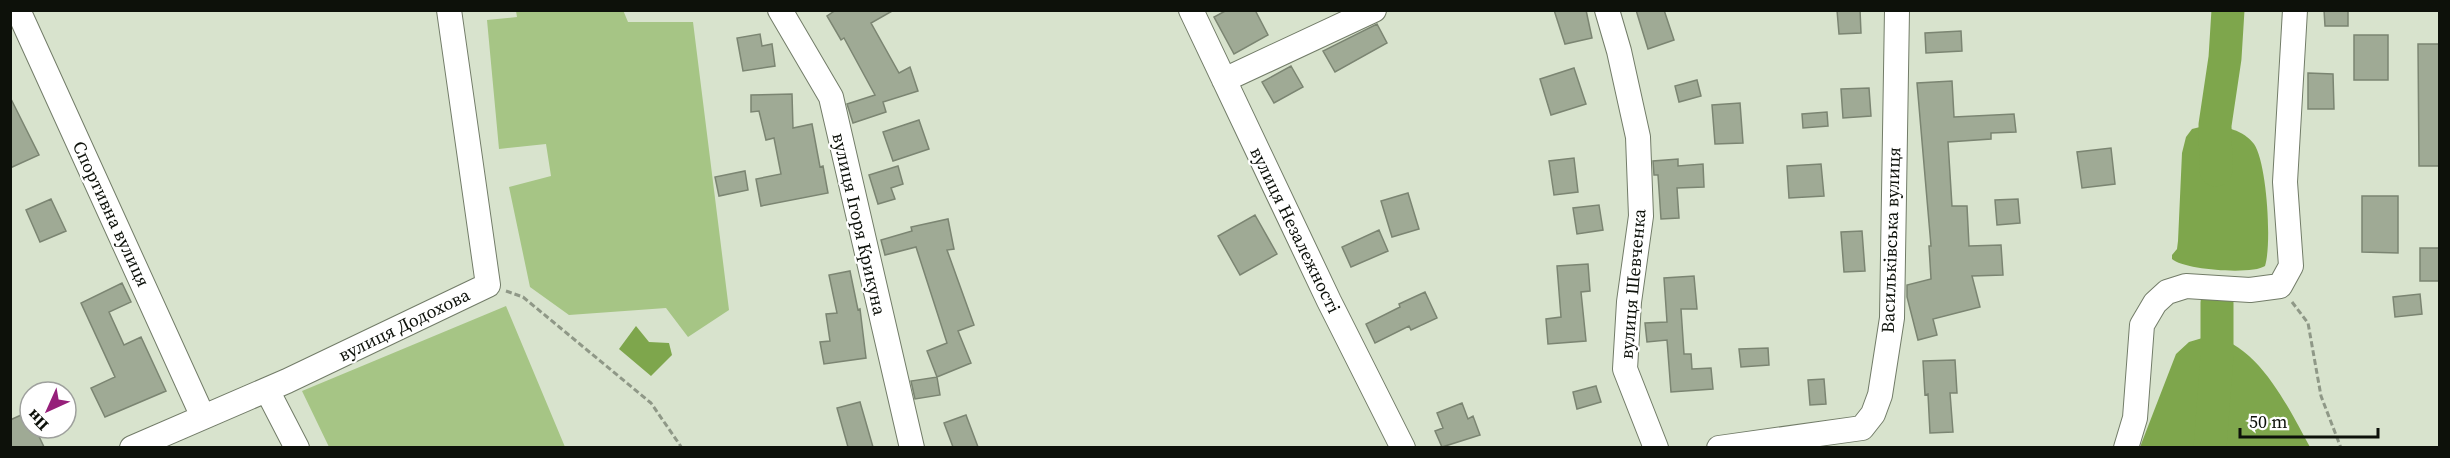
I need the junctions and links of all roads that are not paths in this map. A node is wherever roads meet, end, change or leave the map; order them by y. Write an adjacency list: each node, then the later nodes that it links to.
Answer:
1 (18, 10): 11 (street, Спортивна вулиця)
2 (449, 10): 10 (street, вулиця Додохова)
3 (780, 10): 14 (street, вулиця Ігоря Крикуна)
4 (1191, 10): 9 (street, вулиця Незалежності)
5 (1374, 10): 9 (street)
6 (1607, 10): 16 (street, вулиця Шевченка)
7 (1897, 10): 17 (street, Васильківська вулиця)
8 (2295, 10): 18 (street)
9 (1224, 80): 15 (street, вулиця Незалежності)
10 (267, 390): 11 (street, вулиця Додохова); 13 (street)
11 (203, 417): 12 (street, вулиця Додохова)
12 (132, 447)
13 (297, 447)
14 (912, 447)
15 (1403, 447)
16 (1656, 447)
17 (1719, 447)
18 (2126, 447)

